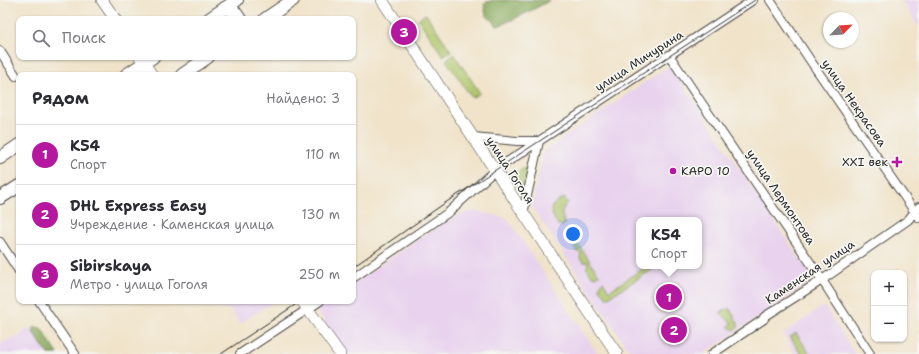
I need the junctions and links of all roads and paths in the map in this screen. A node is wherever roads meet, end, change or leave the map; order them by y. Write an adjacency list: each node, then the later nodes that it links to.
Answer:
1 (102, 0): 8 (main road)
2 (237, 0): 7 (main road)
3 (293, 0): 11 (main road)
4 (382, 0): 21 (main road, улица Гоголя)
5 (753, 0): 13 (street, улица Мичурина)
6 (770, 0): 28 (street, улица Некрасова)
7 (226, 8): 9 (main road); 10 (main road)
8 (113, 16)
9 (214, 16)
10 (238, 16)
11 (269, 16)
12 (0, 51): 20 (street)
13 (669, 55): 22 (street, улица Мичурина); 33 (street, улица Лермонтова)
14 (144, 60): 17 (main road)
15 (145, 60): 18 (main road)
16 (204, 60): 19 (main road)
17 (130, 72)
18 (151, 72)
19 (186, 72)
20 (16, 76)
21 (473, 137): 22 (street); 25 (main road, улица Гоголя)
22 (539, 141): 25 (street, улица Мичурина); 29 (street)
23 (16, 148): 24 (main road)
24 (0, 158)
25 (495, 170): 29 (main road, улица Гоголя); 32 (street, улица Мичурина)
26 (16, 188): 27 (main road)
27 (0, 198)
28 (918, 213): 33 (street, Каменская улица)
29 (524, 214): 39 (main road, улица Гоголя)
30 (0, 242): 31 (street)
31 (16, 266)
32 (356, 276)
33 (822, 280): 40 (street, Каменская улица); 41 (street, улица Лермонтова)
34 (41, 304): 36 (street)
35 (305, 305): 37 (street); 38 (main road)
36 (75, 354)
37 (240, 354)
38 (340, 354)
39 (617, 354)
40 (712, 354)
41 (870, 354)

